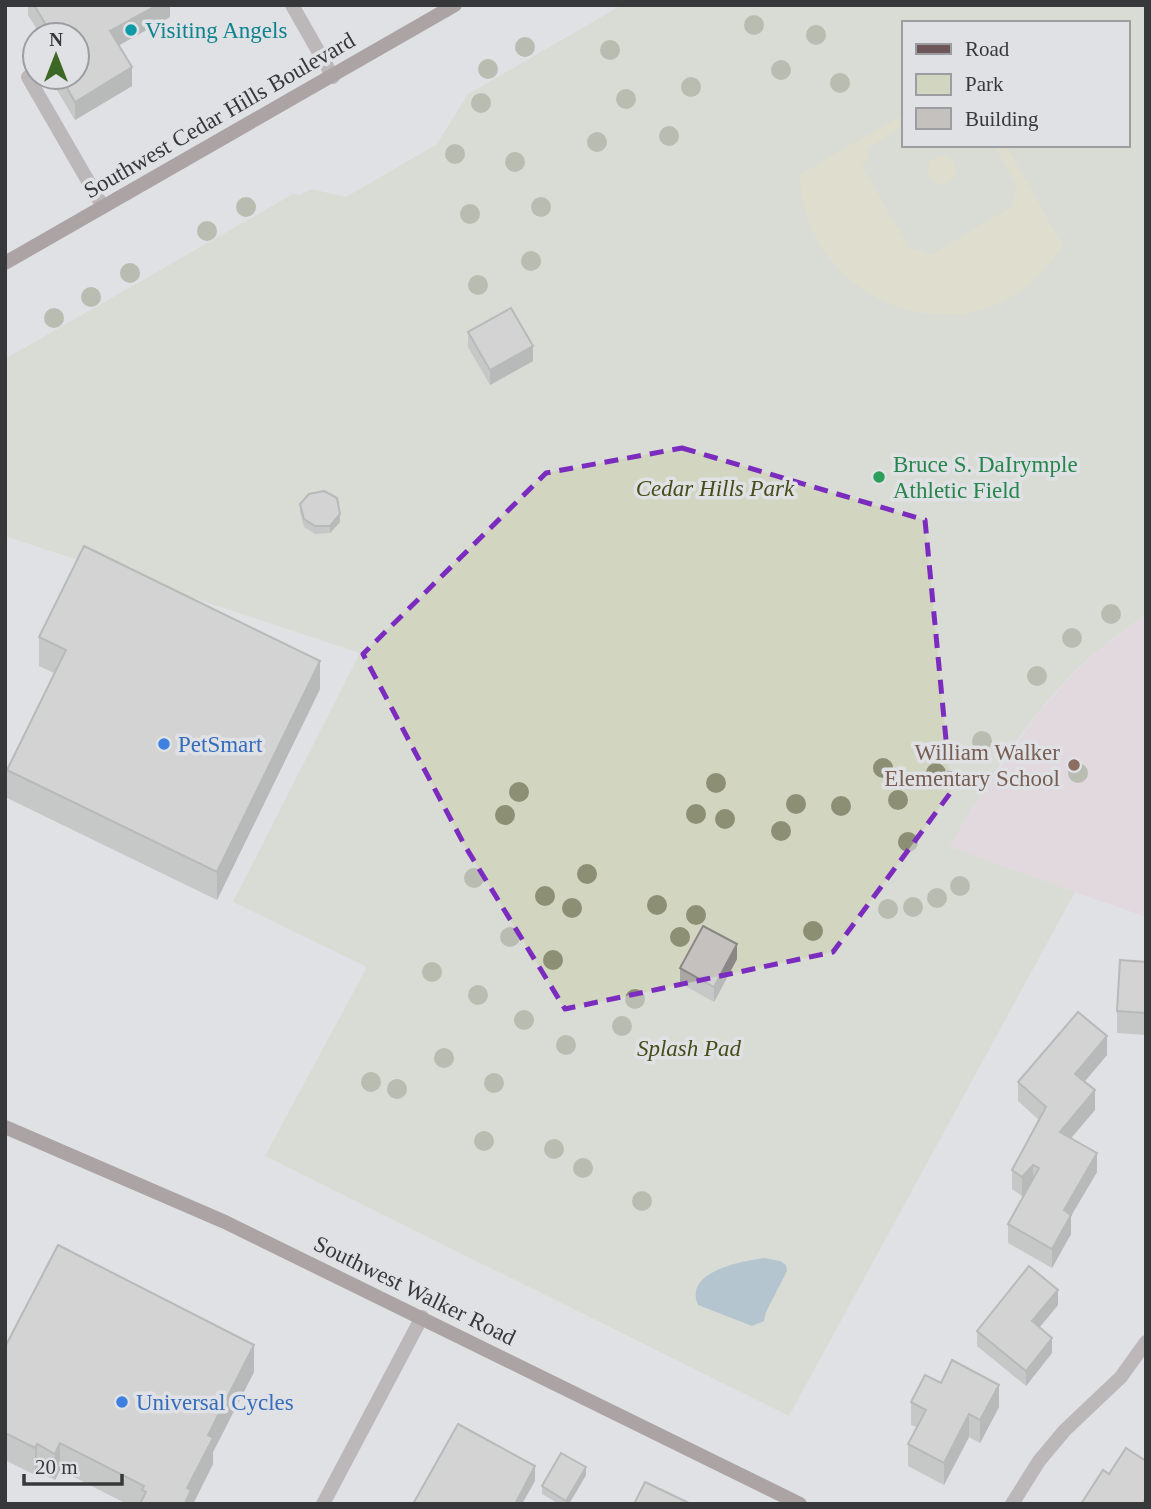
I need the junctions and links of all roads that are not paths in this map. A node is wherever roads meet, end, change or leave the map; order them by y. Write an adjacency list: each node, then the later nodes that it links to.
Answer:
1 (292, 5): 3 (street)
2 (455, 5): 3 (main road, Southwest Cedar Hills Boulevard)
3 (333, 77): 5 (main road, Southwest Cedar Hills Boulevard)
4 (36, 91): 5 (street)
5 (103, 207): 6 (main road, Southwest Cedar Hills Boulevard)
6 (5, 263)
7 (5, 1128): 8 (main road, Southwest Walker Road)
8 (422, 1317): 10 (street); 11 (main road, Southwest Walker Road)
9 (1146, 1342): 12 (street)
10 (323, 1504)
11 (800, 1504)
12 (1012, 1504)

